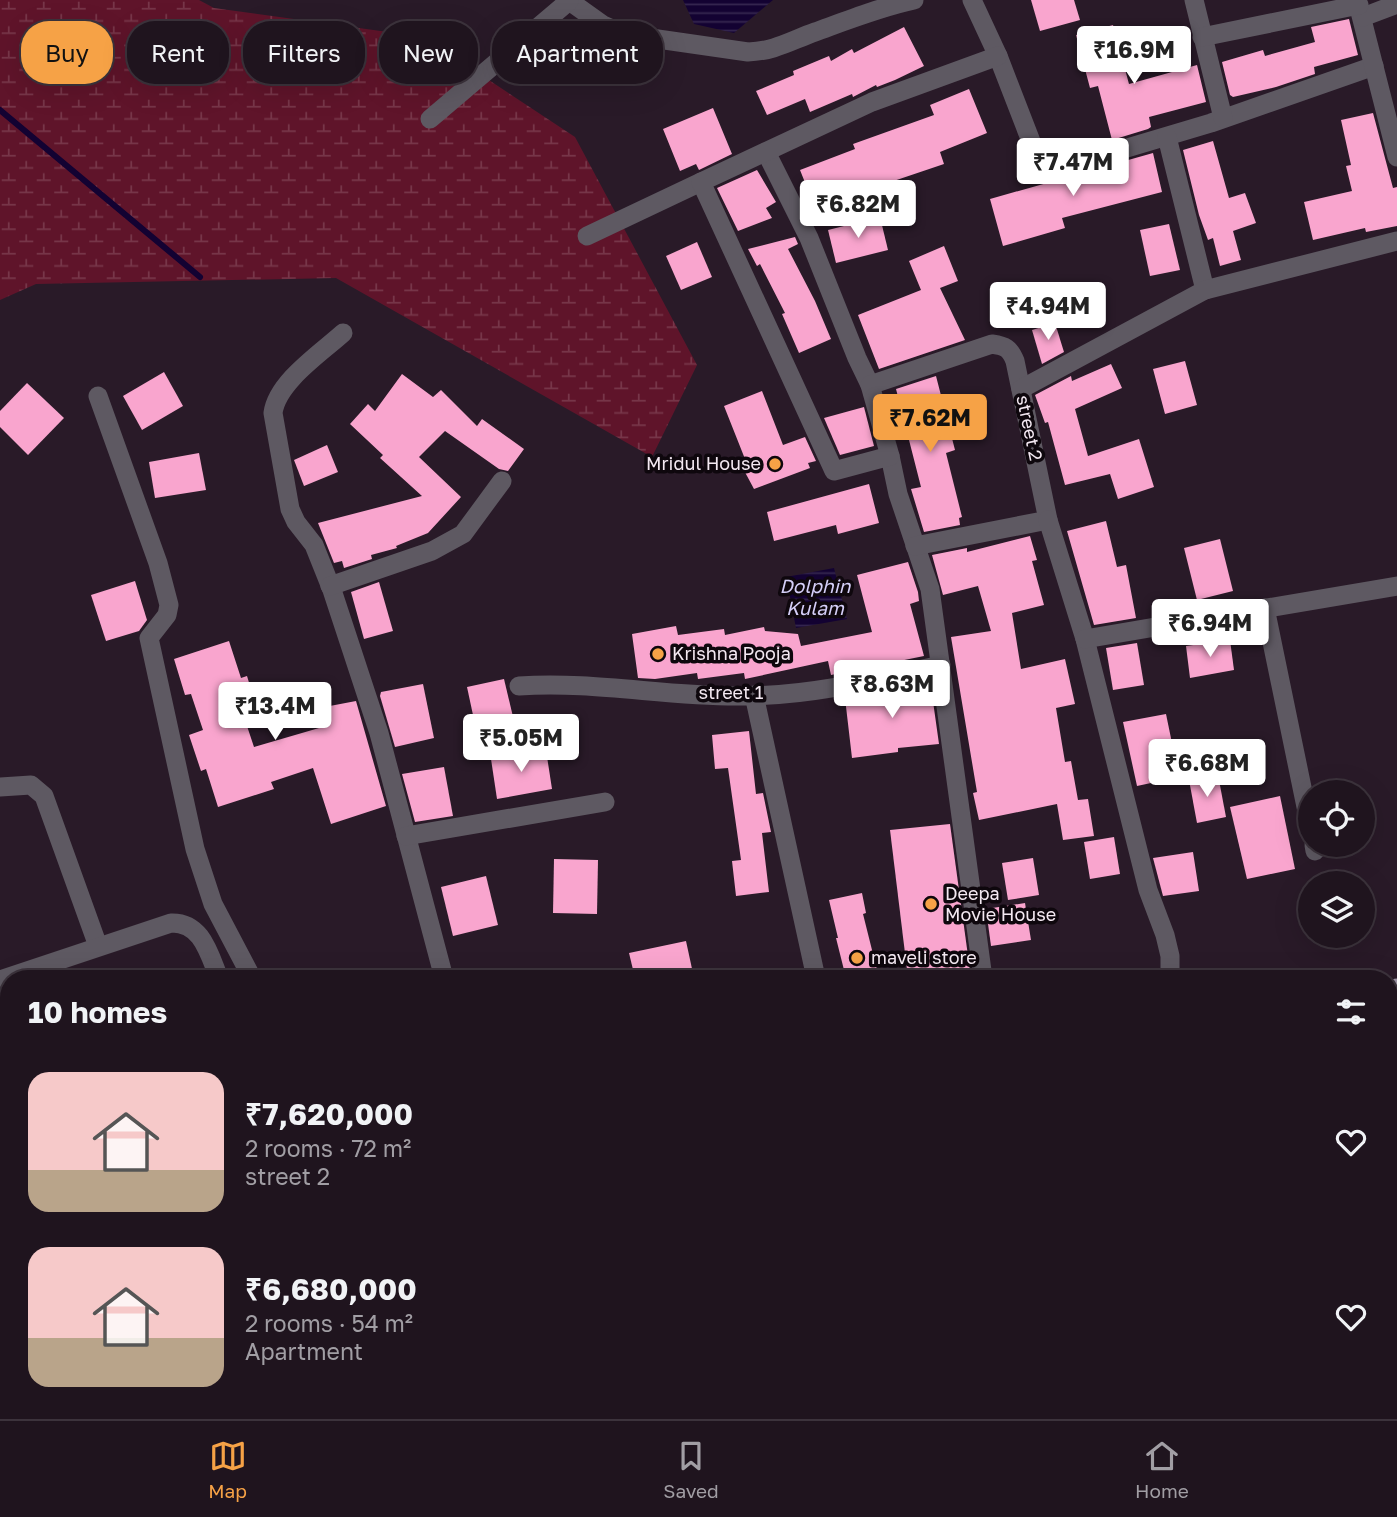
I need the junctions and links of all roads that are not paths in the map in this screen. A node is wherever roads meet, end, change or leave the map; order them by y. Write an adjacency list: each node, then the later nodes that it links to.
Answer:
1 (914, 0): 5 (street)
2 (972, 0): 9 (street)
3 (1194, 0): 8 (street)
4 (569, 1): 5 (street); 12 (street)
5 (894, 2)
6 (1397, 4): 7 (street)
7 (1360, 7): 8 (street); 10 (street)
8 (1202, 37): 11 (street)
9 (998, 56): 13 (street); 14 (street)
10 (1374, 66): 11 (street); 15 (street)
11 (1223, 118): 13 (street)
12 (430, 119)
13 (1167, 137): 19 (street)
14 (766, 152): 16 (street); 21 (street)
15 (1397, 156)
16 (701, 182): 17 (street); 24 (street)
17 (587, 236)
18 (1397, 241): 19 (street)
19 (1205, 290): 22 (street)
20 (343, 333): 28 (street)
21 (870, 385): 22 (street, street 2); 24 (street)
22 (1021, 389): 26 (street, street 2)
23 (98, 396): 42 (street)
24 (890, 456): 27 (street)
25 (502, 481): 28 (street)
26 (1048, 520): 27 (street); 31 (street, street 2)
27 (915, 546): 32 (street)
28 (330, 586): 38 (street)
29 (1397, 586): 30 (street)
30 (1265, 608): 31 (street); 35 (street)
31 (1084, 639): 46 (street, street 2)
32 (941, 665): 34 (street, street 1); 45 (street)
33 (519, 685): 34 (street, street 1)
34 (754, 695): 44 (street)
35 (1300, 780)
36 (0, 787): 39 (street)
37 (605, 802): 38 (street)
38 (406, 836): 43 (street)
39 (98, 946): 40 (street); 41 (street)
40 (29, 970)
41 (215, 970)
42 (248, 970)
43 (442, 970)
44 (814, 970)
45 (982, 970)
46 (1170, 970)

